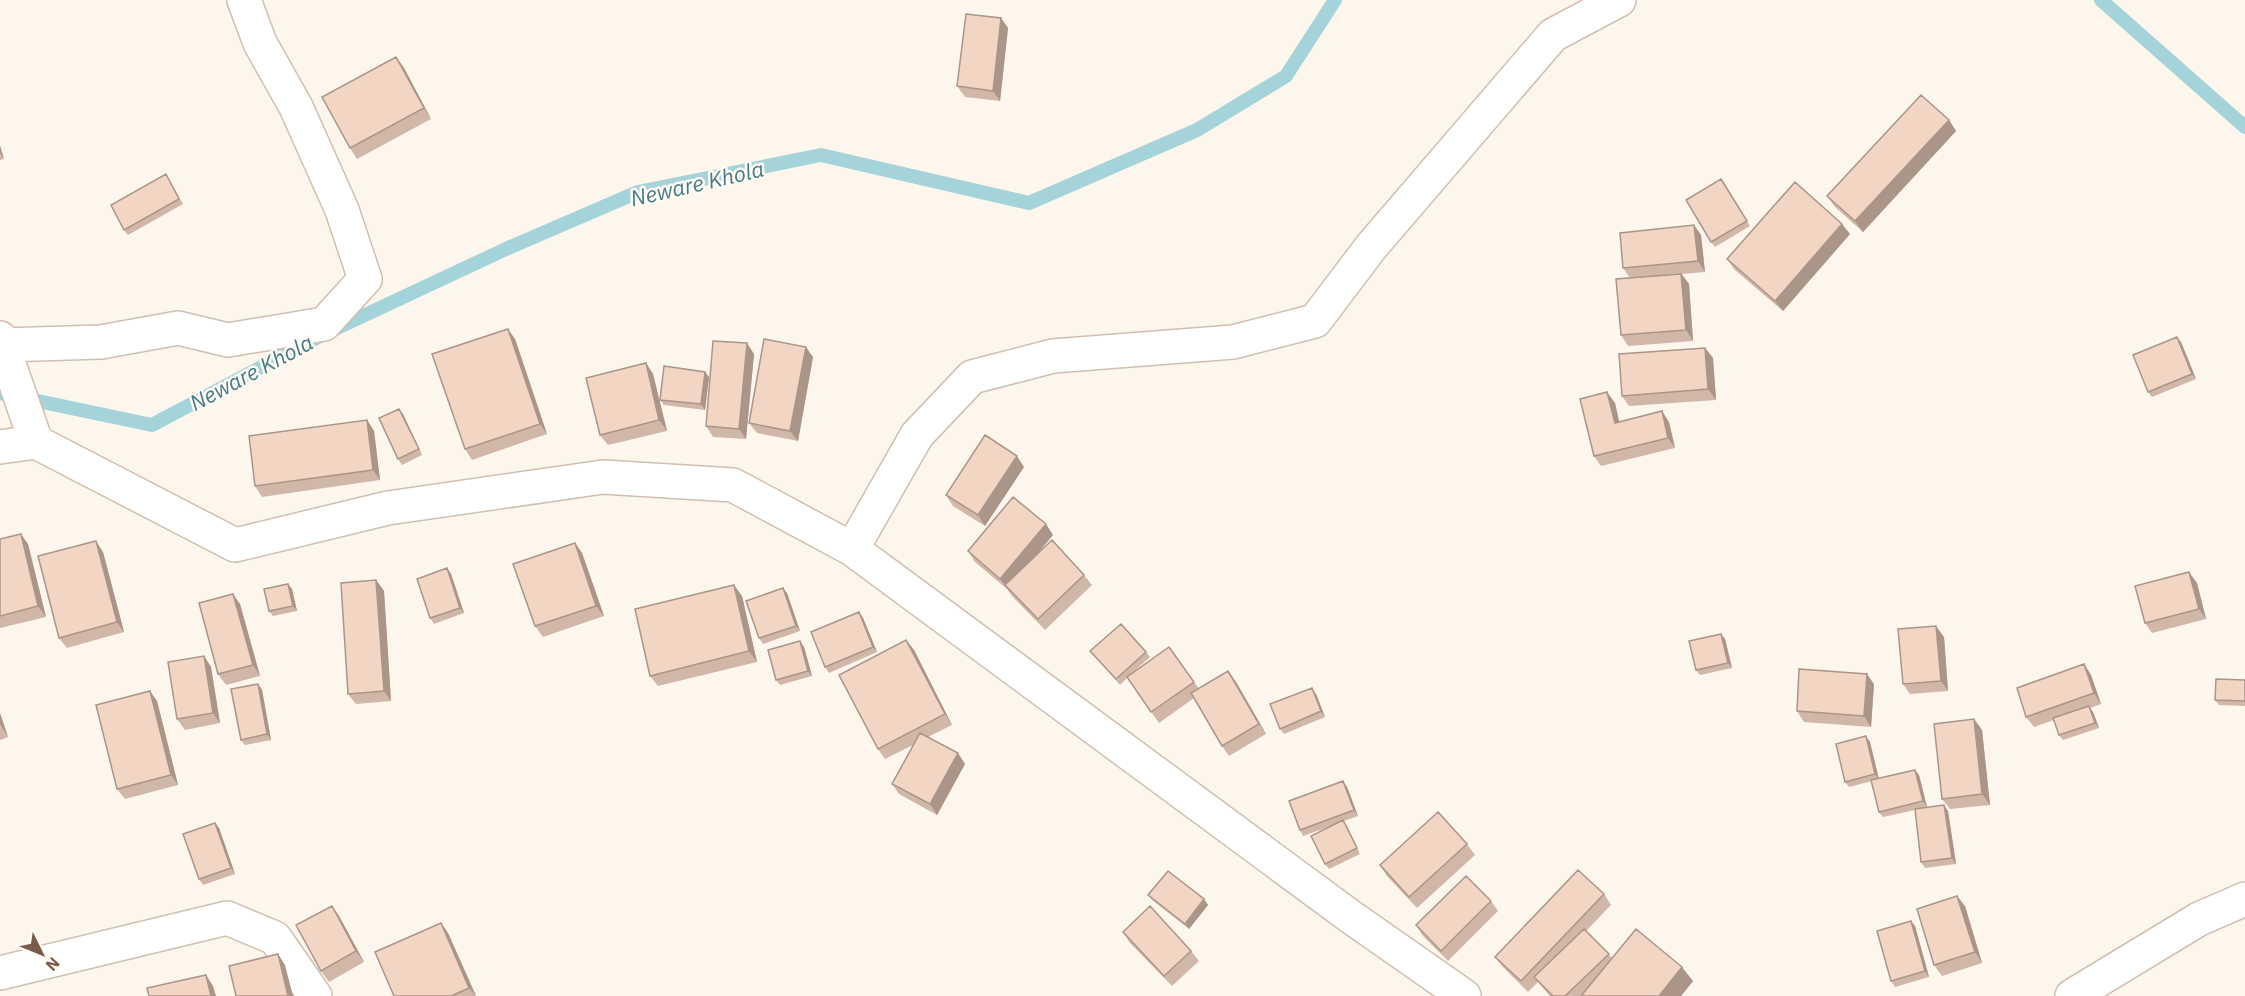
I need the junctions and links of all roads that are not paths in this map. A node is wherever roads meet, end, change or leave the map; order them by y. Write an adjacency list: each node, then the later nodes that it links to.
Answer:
1 (244, 0): 3 (street)
2 (1619, 0): 6 (street)
3 (1, 341): 4 (street)
4 (36, 442): 5 (street); 6 (street)
5 (0, 447)
6 (852, 549): 10 (street)
7 (2245, 899): 11 (street)
8 (0, 973): 9 (street)
9 (315, 996)
10 (1464, 996)
11 (2072, 996)

